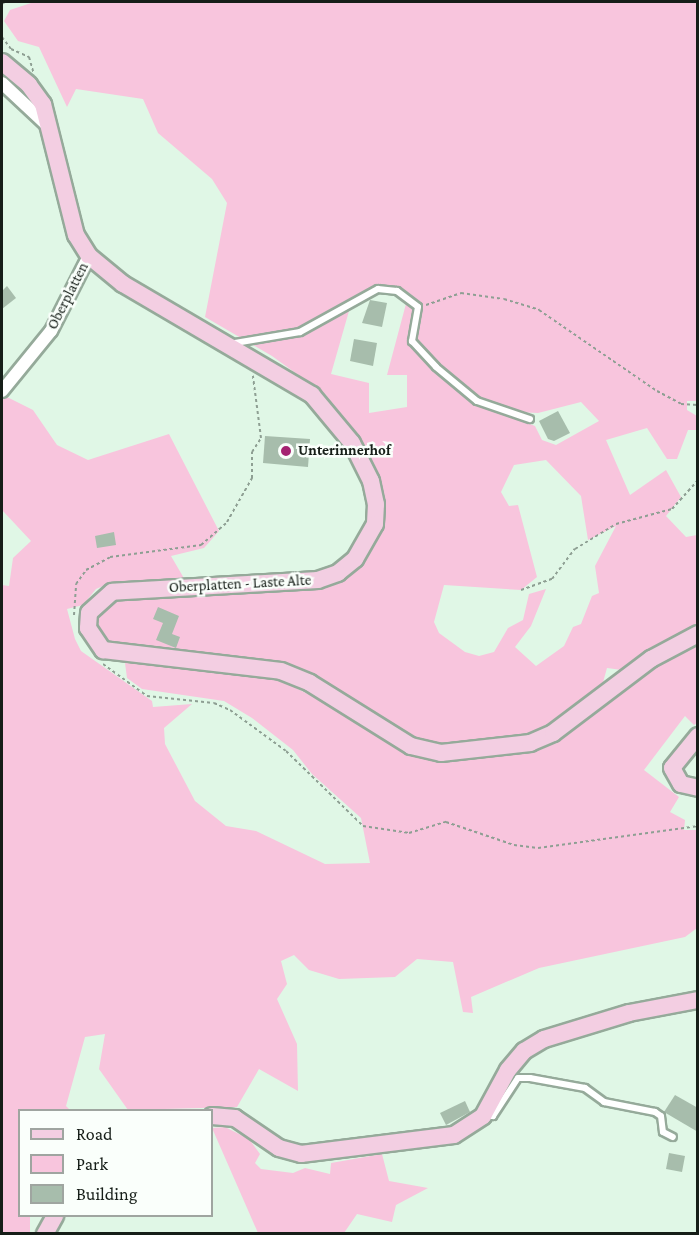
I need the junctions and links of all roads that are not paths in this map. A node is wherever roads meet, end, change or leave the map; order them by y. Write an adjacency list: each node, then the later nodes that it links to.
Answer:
1 (2, 62): 3 (main road, Oberplatten - Laste Alte)
2 (2, 83): 3 (street)
3 (52, 128): 4 (main road, Oberplatten - Laste Alte)
4 (89, 256): 5 (main road, Oberplatten - Laste Alte); 6 (street, Oberplatten)
5 (229, 344): 7 (lane); 8 (main road, Oberplatten - Laste Alte)
6 (2, 391)
7 (530, 419)
8 (698, 634)
9 (698, 736): 10 (main road)
10 (698, 788)
11 (698, 1000): 13 (main road)
12 (213, 1116): 13 (main road)
13 (483, 1116): 14 (lane)
14 (673, 1137)
15 (54, 1217): 16 (main road)
16 (45, 1233)

